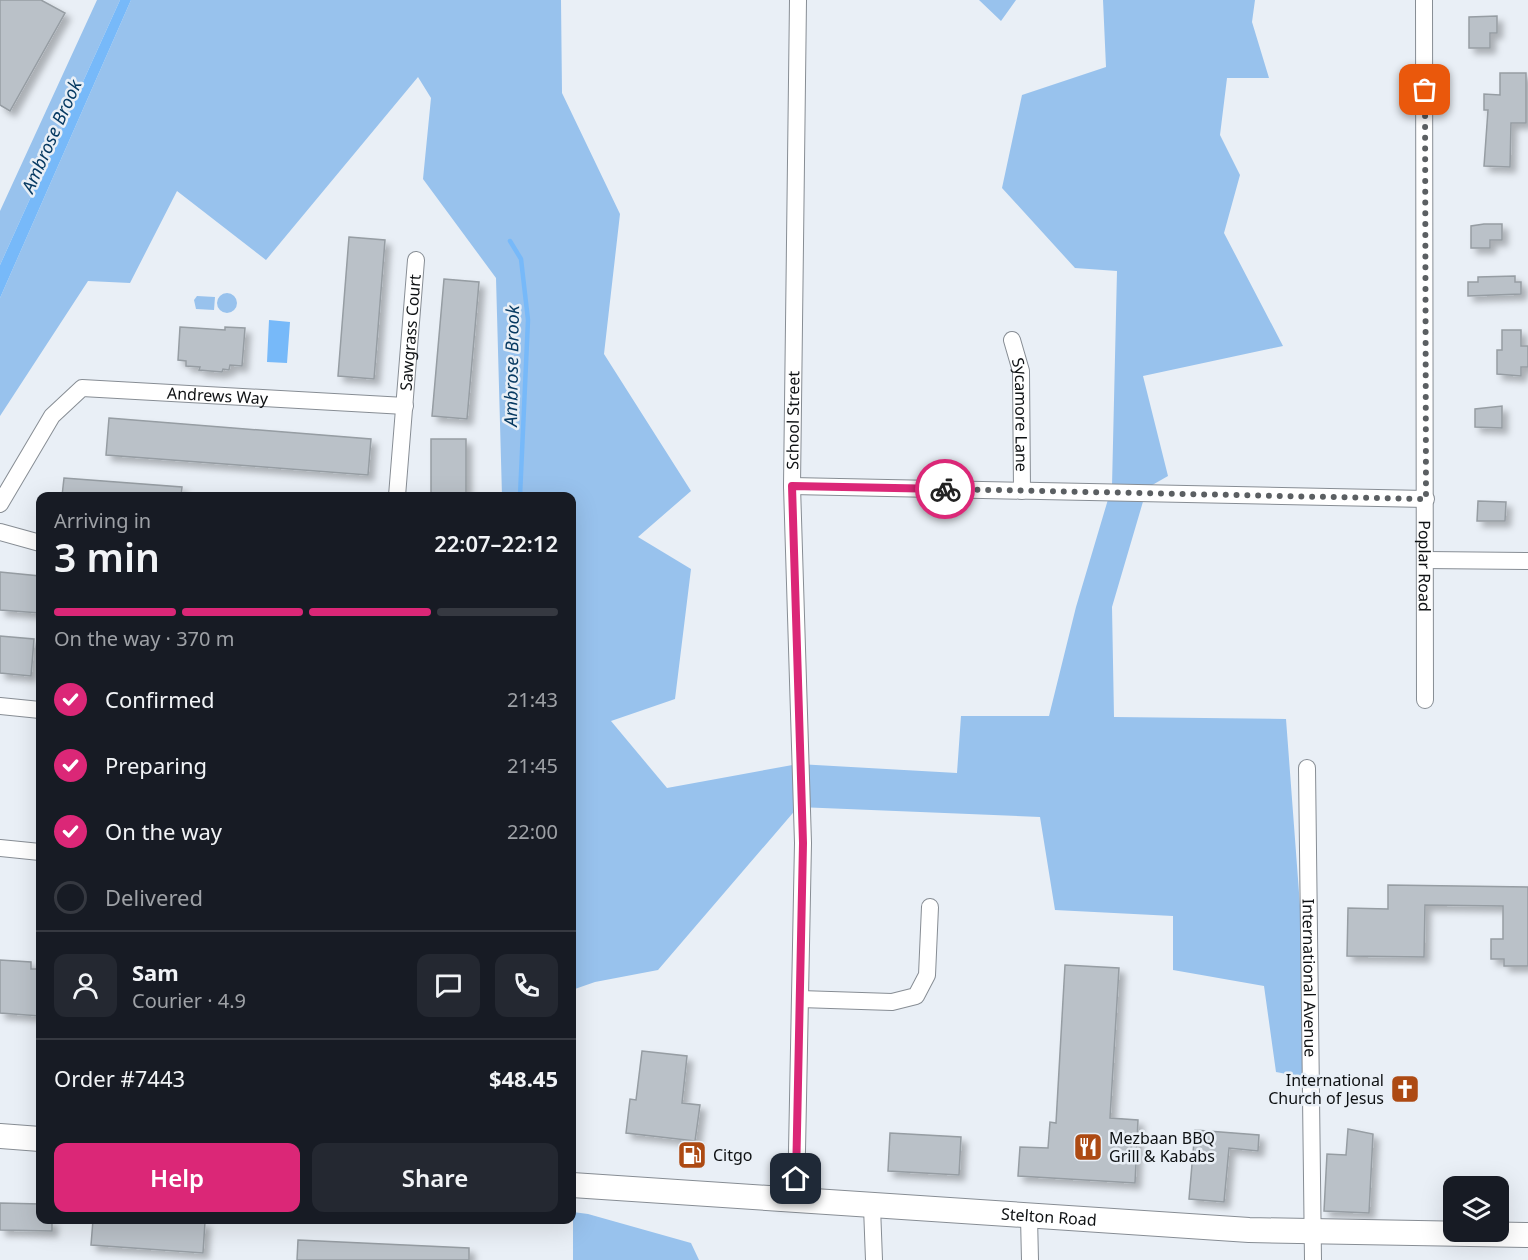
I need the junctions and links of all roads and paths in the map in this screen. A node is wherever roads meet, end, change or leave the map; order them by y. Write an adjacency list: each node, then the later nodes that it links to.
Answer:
1 (798, 0): 6 (street, School Street)
2 (1424, 0): 9 (street, Poplar Road)
3 (416, 260): 5 (street, Sawgrass Court)
4 (1012, 340): 7 (street, Sycamore Lane)
5 (405, 406): 8 (street); 10 (street, Andrews Way)
6 (792, 486): 7 (street); 22 (street, School Street)
7 (1022, 491): 9 (street)
8 (397, 492)
9 (1426, 499): 13 (street, Poplar Road)
10 (0, 504)
11 (0, 532): 12 (street)
12 (36, 542)
13 (1426, 560): 14 (street); 15 (street, Poplar Road)
14 (1528, 561)
15 (1425, 700)
16 (0, 706): 17 (street)
17 (36, 710)
18 (1307, 768): 29 (street, International Avenue)
19 (0, 848): 20 (street)
20 (36, 852)
21 (930, 907): 22 (street)
22 (800, 999): 26 (street, School Street)
23 (0, 1136): 24 (main road)
24 (36, 1139)
25 (576, 1185): 26 (main road, Stelton Road)
26 (796, 1202): 27 (main road, Stelton Road)
27 (872, 1207): 28 (main road, Stelton Road); 31 (street)
28 (1029, 1217): 29 (main road, Stelton Road); 32 (street)
29 (1312, 1232): 30 (main road, Stelton Road); 33 (street, International Avenue)
30 (1528, 1235)
31 (874, 1260)
32 (1030, 1260)
33 (1312, 1260)

